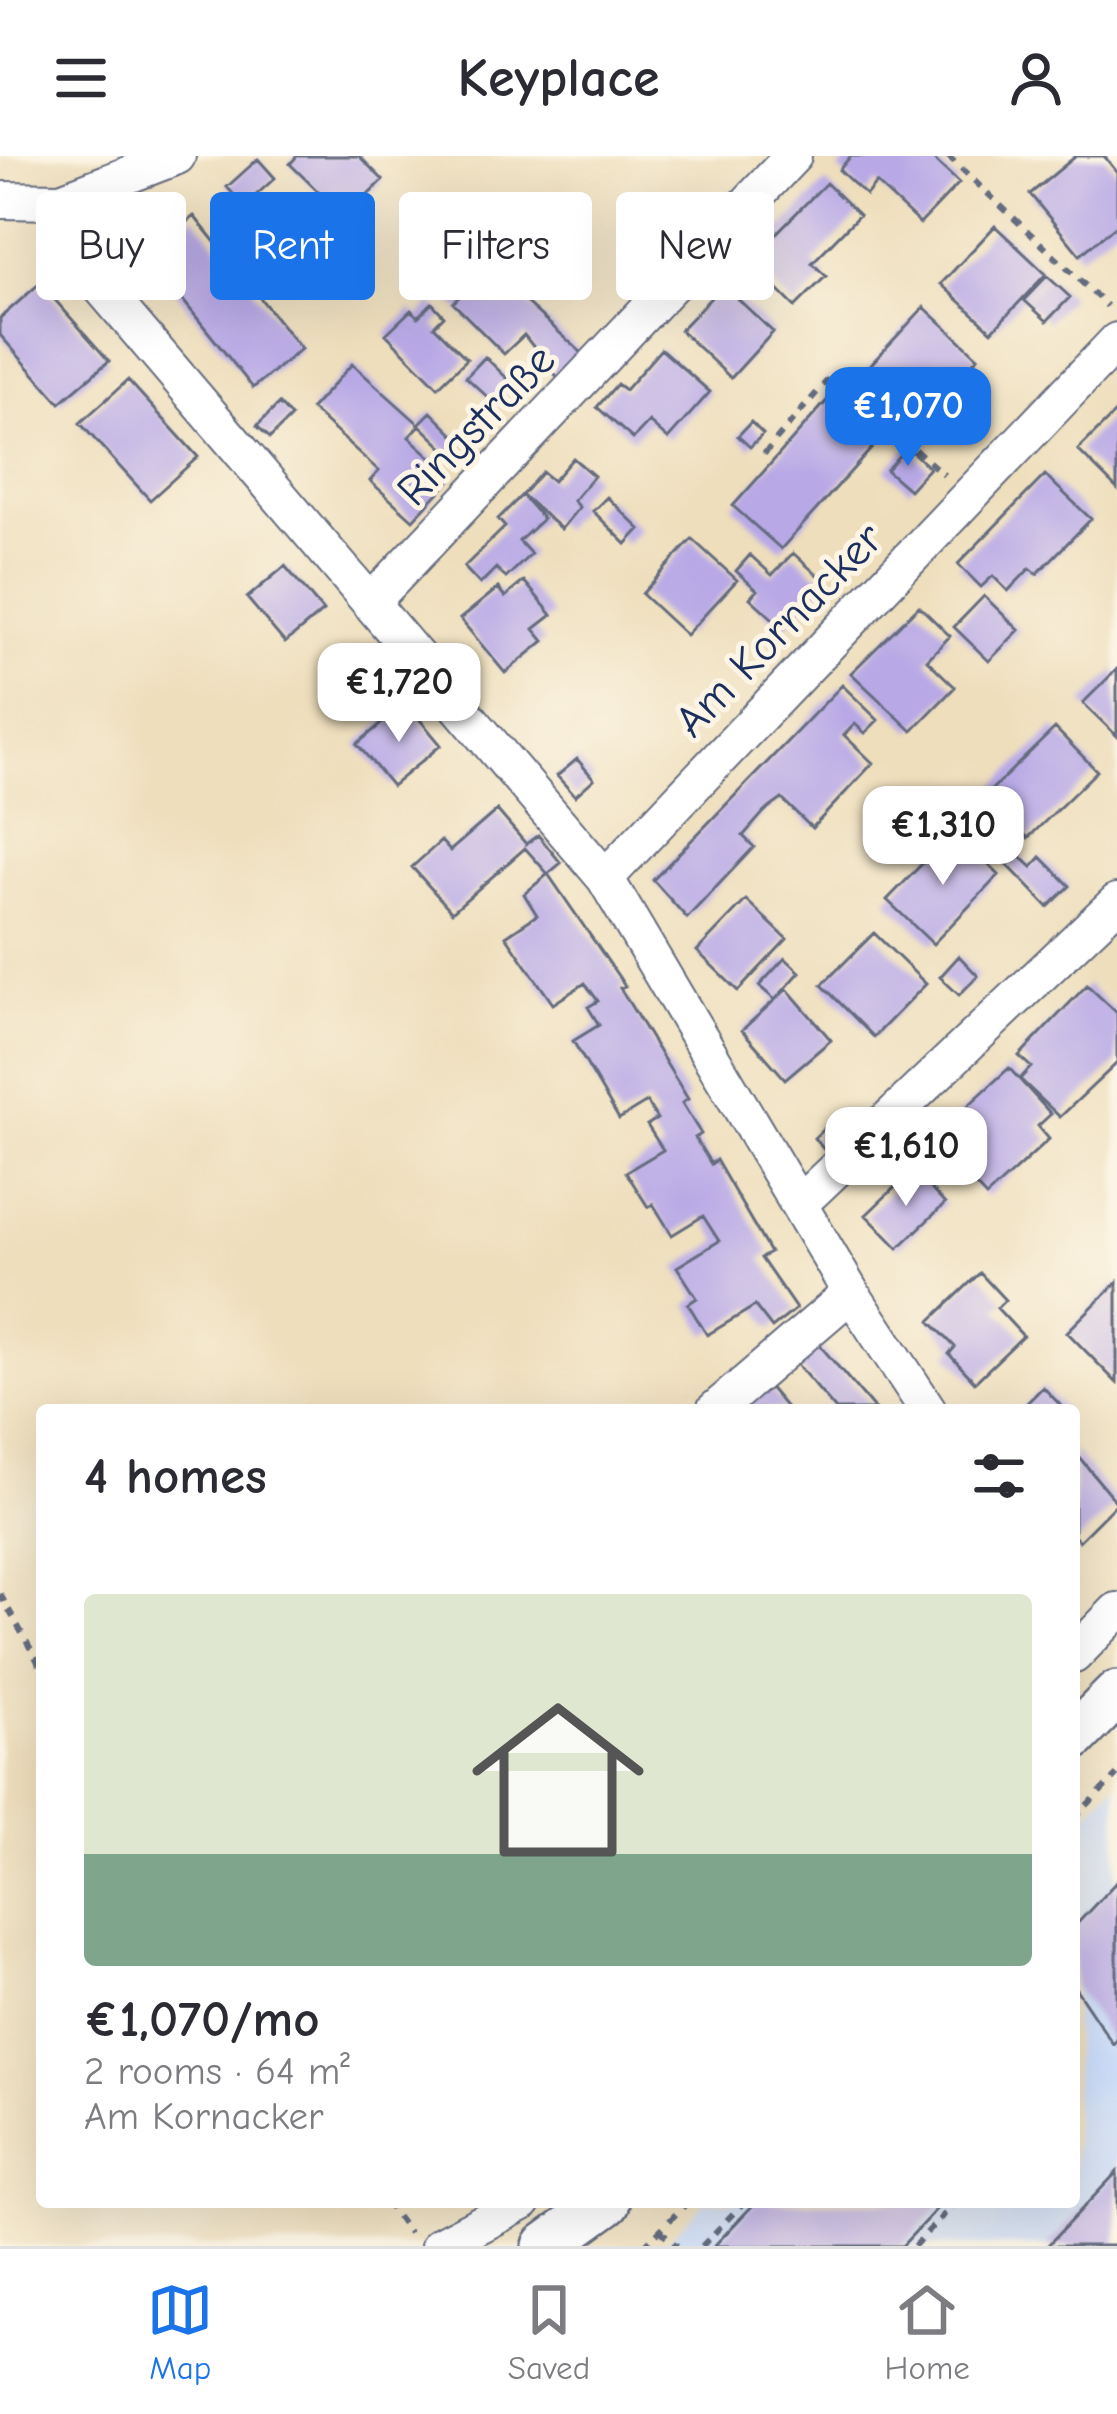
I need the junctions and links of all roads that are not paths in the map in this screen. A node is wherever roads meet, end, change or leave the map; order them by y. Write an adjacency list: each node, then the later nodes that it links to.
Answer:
1 (177, 156): 3 (street)
2 (794, 156): 8 (street, Ringstraße)
3 (86, 192)
4 (0, 200): 5 (street)
5 (36, 201)
6 (113, 300): 8 (street)
7 (1117, 341): 9 (street, Am Kornacker)
8 (373, 600): 9 (street)
9 (605, 878): 11 (street)
10 (1117, 902): 11 (street)
11 (800, 1203): 12 (street)
12 (851, 1293): 13 (street); 14 (street)
13 (722, 1404)
14 (924, 1404)
15 (1117, 1611): 16 (street)
16 (1080, 1642)
17 (1117, 1694): 18 (main road)
18 (1080, 1731)
19 (512, 2208): 22 (street)
20 (601, 2208): 23 (main road)
21 (606, 2208): 24 (main road)
22 (439, 2246)
23 (546, 2246)
24 (578, 2246)

